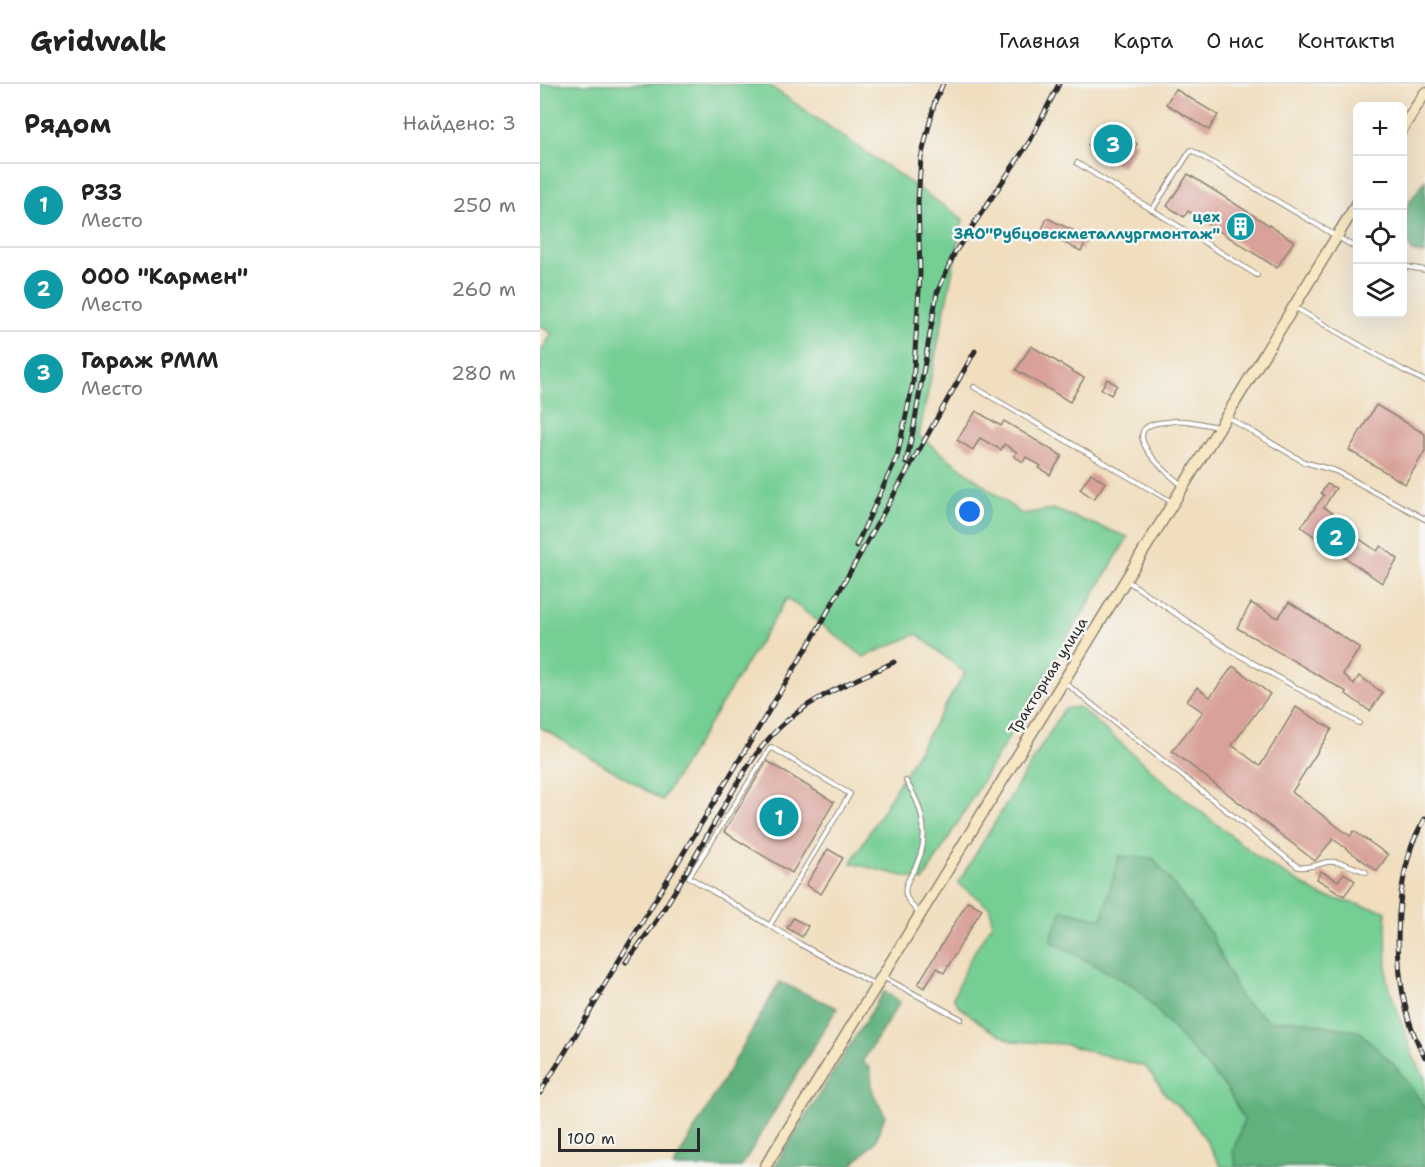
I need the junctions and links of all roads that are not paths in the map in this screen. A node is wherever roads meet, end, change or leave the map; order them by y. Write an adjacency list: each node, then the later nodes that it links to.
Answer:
1 (1425, 93): 2 (main road)
2 (1407, 121)
3 (1077, 164): 4 (lane)
4 (1152, 210): 6 (lane); 10 (lane)
5 (1353, 210): 6 (main road, Тракторная улица)
6 (1336, 237): 7 (lane); 11 (main road, Тракторная улица)
7 (1353, 246)
8 (1407, 267): 9 (lane)
9 (1425, 270)
10 (1257, 275)
11 (1294, 306): 12 (lane); 14 (main road, Тракторная улица)
12 (1425, 381)
13 (974, 387): 17 (lane)
14 (1225, 416): 15 (main road, Тракторная улица); 18 (lane)
15 (1219, 427): 16 (main road, Тракторная улица); 16 (lane)
16 (1183, 486): 17 (main road, Тракторная улица)
17 (1173, 502): 19 (main road, Тракторная улица)
18 (1425, 519)
19 (1126, 580): 20 (main road, Тракторная улица); 21 (lane)
20 (1062, 681): 23 (lane); 24 (main road, Тракторная улица)
21 (1359, 723)
22 (906, 780): 24 (lane)
23 (1366, 872)
24 (920, 914): 26 (main road, Тракторная улица)
25 (770, 925): 25 (lane); 26 (lane)
26 (879, 981): 27 (lane); 28 (main road, Тракторная улица)
27 (961, 1019)
28 (765, 1167)

